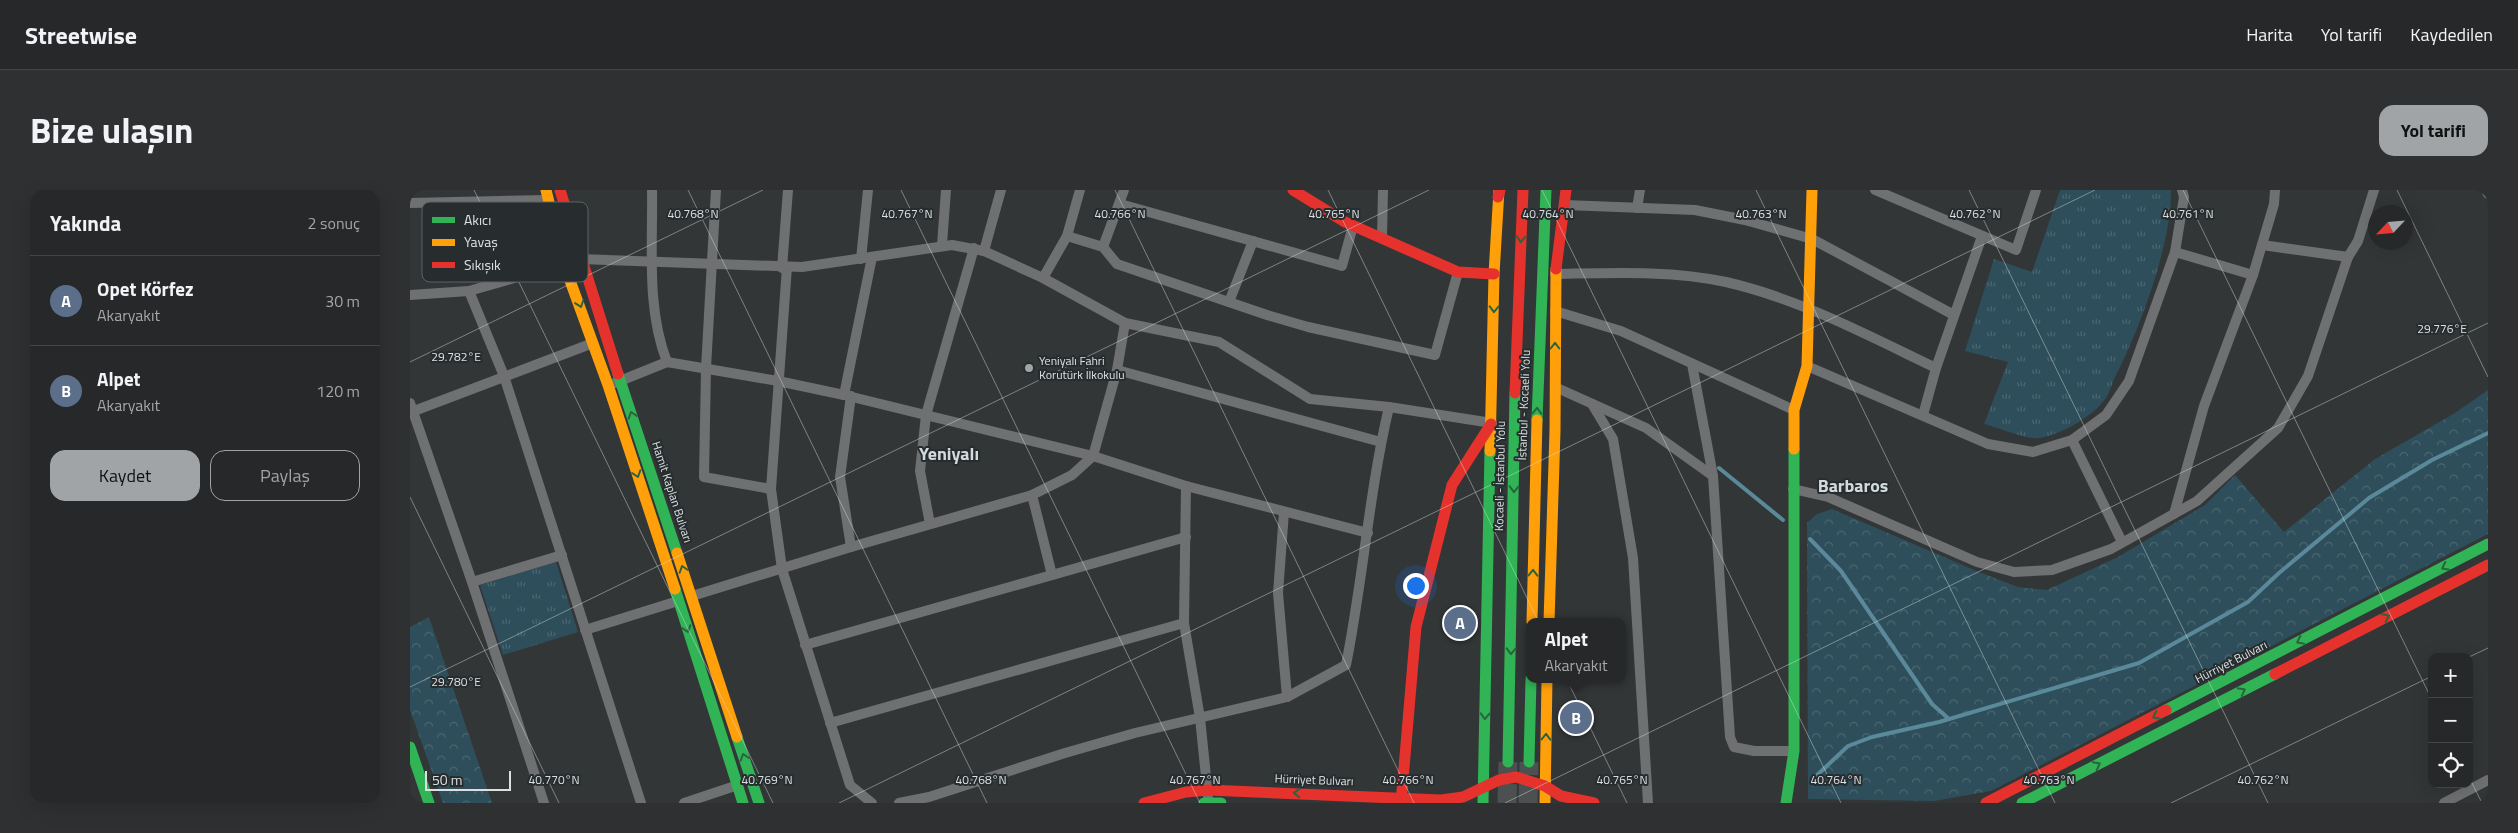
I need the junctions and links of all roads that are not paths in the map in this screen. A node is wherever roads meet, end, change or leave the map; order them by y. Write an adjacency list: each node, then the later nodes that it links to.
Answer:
1 (652, 190): 44 (street)
2 (716, 190): 45 (street)
3 (788, 190): 46 (street)
4 (868, 190): 42 (street)
5 (946, 190): 36 (street)
6 (1001, 190): 39 (street)
7 (1080, 190): 31 (street)
8 (1124, 190): 27 (street)
9 (1293, 190): 30 (main road)
10 (1383, 190): 33 (street)
11 (1523, 190): 117 (main road, Kocaeli - İstanbul Yolu, one-way to 117)
12 (1546, 190): 105 (main road, İstanbul - Kocaeli Yolu, one-way to 12)
13 (1556, 190): 49 (main road)
14 (1566, 190): 28 (main road)
15 (1640, 190): 29 (street)
16 (1812, 190): 34 (main road)
17 (1875, 190): 32 (street)
18 (2036, 190): 32 (street)
19 (2182, 190): 40 (street)
20 (2275, 190): 37 (street)
21 (2374, 190): 41 (street)
22 (2486, 190): 24 (street)
23 (1499, 192): 48 (main road)
24 (2488, 194)
25 (547, 195): 26 (street)
26 (427, 202)
27 (1120, 204): 35 (street); 38 (street)
28 (1565, 205): 29 (street); 49 (main road)
29 (1637, 208): 34 (street)
30 (1353, 226): 33 (main road); 35 (street)
31 (1067, 236): 38 (street); 51 (street)
32 (1982, 236): 60 (street)
33 (1382, 238): 47 (main road)
34 (1812, 239): 58 (main road); 60 (street)
35 (1253, 241): 57 (street)
36 (942, 245): 39 (street); 42 (street)
37 (2262, 245): 41 (street); 50 (street)
38 (1103, 247): 57 (street)
39 (979, 249): 51 (street); 79 (street)
40 (2175, 252): 50 (street); 82 (street)
41 (2348, 257): 91 (street)
42 (866, 258): 46 (street); 74 (street)
43 (588, 259): 44 (street)
44 (653, 262): 45 (street); 63 (street)
45 (712, 264): 46 (street); 66 (street)
46 (785, 268): 71 (street)
47 (1458, 272): 48 (main road); 57 (street)
48 (1494, 274): 81 (main road, one-way to 81)
49 (1555, 274): 58 (street); 59 (main road)
50 (2253, 276): 91 (street)
51 (1043, 278): 61 (street)
52 (499, 282): 55 (street)
53 (572, 282): 62 (main road, one-way to 62)
54 (588, 282): 70 (main road, Hamit Kaplan Bulvarı)
55 (469, 291): 56 (street); 69 (street)
56 (410, 295)
57 (1229, 302)
58 (1808, 307): 65 (main road); 67 (street)
59 (1555, 311): 64 (street); 73 (main road, one-way to 59)
60 (1954, 315): 67 (street)
61 (1125, 323): 68 (street); 77 (street)
62 (593, 342): 69 (street); 72 (main road)
63 (667, 362): 66 (street); 70 (street)
64 (1692, 364): 78 (street); 85 (street)
65 (1807, 366): 78 (main road); 80 (street)
66 (706, 368): 71 (street); 88 (street)
67 (1936, 368): 80 (street)
68 (1117, 370): 83 (street); 84 (street)
69 (504, 376): 76 (street); 98 (street)
70 (621, 380): 72 (street); 103 (main road, Hamit Kaplan Bulvarı, one-way to 70)
71 (778, 381): 74 (street); 88 (street)
72 (608, 385): 104 (main road, one-way to 104)
73 (1555, 387): 75 (street); 106 (main road)
74 (848, 395): 79 (street); 97 (street)
75 (1592, 404): 85 (street); 142 (street)
76 (412, 407): 102 (street)
77 (1389, 407): 81 (street); 83 (street)
78 (1794, 410): 87 (main road)
79 (926, 415): 84 (street); 92 (street)
80 (1923, 415): 82 (street)
81 (1492, 423): 122 (main road, one-way to 122); 125 (main road)
82 (2072, 440): 95 (street)
83 (1381, 442): 93 (street)
84 (1093, 456): 86 (street); 89 (street)
85 (1713, 476): 116 (street)
86 (1186, 486): 90 (street); 94 (street)
87 (1793, 489): 95 (street); 116 (main road)
88 (771, 490): 100 (street)
89 (1032, 495): 92 (street); 101 (street)
90 (1284, 512): 93 (street); 112 (street)
91 (2174, 514): 95 (street)
92 (930, 524): 97 (street)
93 (1368, 533): 112 (street)
94 (1186, 538): 101 (street); 107 (street)
95 (2122, 542)
96 (2488, 544): 144 (main road, Hürriyet Bulvarı, one-way to 144)
97 (851, 547): 100 (street)
98 (562, 555): 102 (street); 108 (street)
99 (2488, 564): 145 (main road, one-way to 99)
100 (782, 569): 103 (street); 109 (street)
101 (1052, 574): 109 (street)
102 (472, 582): 129 (street)
103 (692, 596): 133 (main road, Hamit Kaplan Bulvarı, one-way to 103)
104 (678, 601): 108 (street); 120 (main road, one-way to 120)
105 (1532, 618)
106 (1549, 618)
107 (1184, 622): 113 (street); 114 (street)
108 (586, 630): 130 (street)
109 (805, 644): 114 (street)
110 (1531, 683): 118 (main road)
111 (1547, 683): 121 (main road, one-way to 111)
112 (1287, 697): 113 (street)
113 (1200, 718): 123 (street); 124 (street)
114 (830, 722): 134 (street)
115 (410, 747): 128 (main road)
116 (1794, 751): 143 (main road)
117 (1508, 762)
118 (1529, 762)
119 (2488, 780): 146 (street)
120 (738, 786): 126 (street); 132 (main road)
121 (1545, 786): 122 (main road, Hürriyet Bulvarı); 140 (main road); 141 (main road, Hürriyet Bulvarı)
122 (1483, 789): 125 (main road, Hürriyet Bulvarı); 139 (main road)
123 (1208, 790): 125 (main road, Hürriyet Bulvarı, one-way to 123); 127 (street); 136 (main road, Hürriyet Bulvarı)
124 (930, 800): 135 (street)
125 (1401, 800)
126 (698, 801): 131 (street)
127 (1209, 802): 137 (main road); 138 (main road)
128 (430, 803)
129 (544, 803)
130 (641, 803)
131 (684, 803)
132 (743, 803)
133 (759, 803)
134 (872, 803)
135 (899, 803)
136 (1144, 803)
137 (1204, 803)
138 (1221, 803)
139 (1483, 803)
140 (1544, 803)
141 (1594, 803)
142 (1648, 803)
143 (1786, 803)
144 (1986, 803)
145 (2022, 803)
146 (2444, 803)

